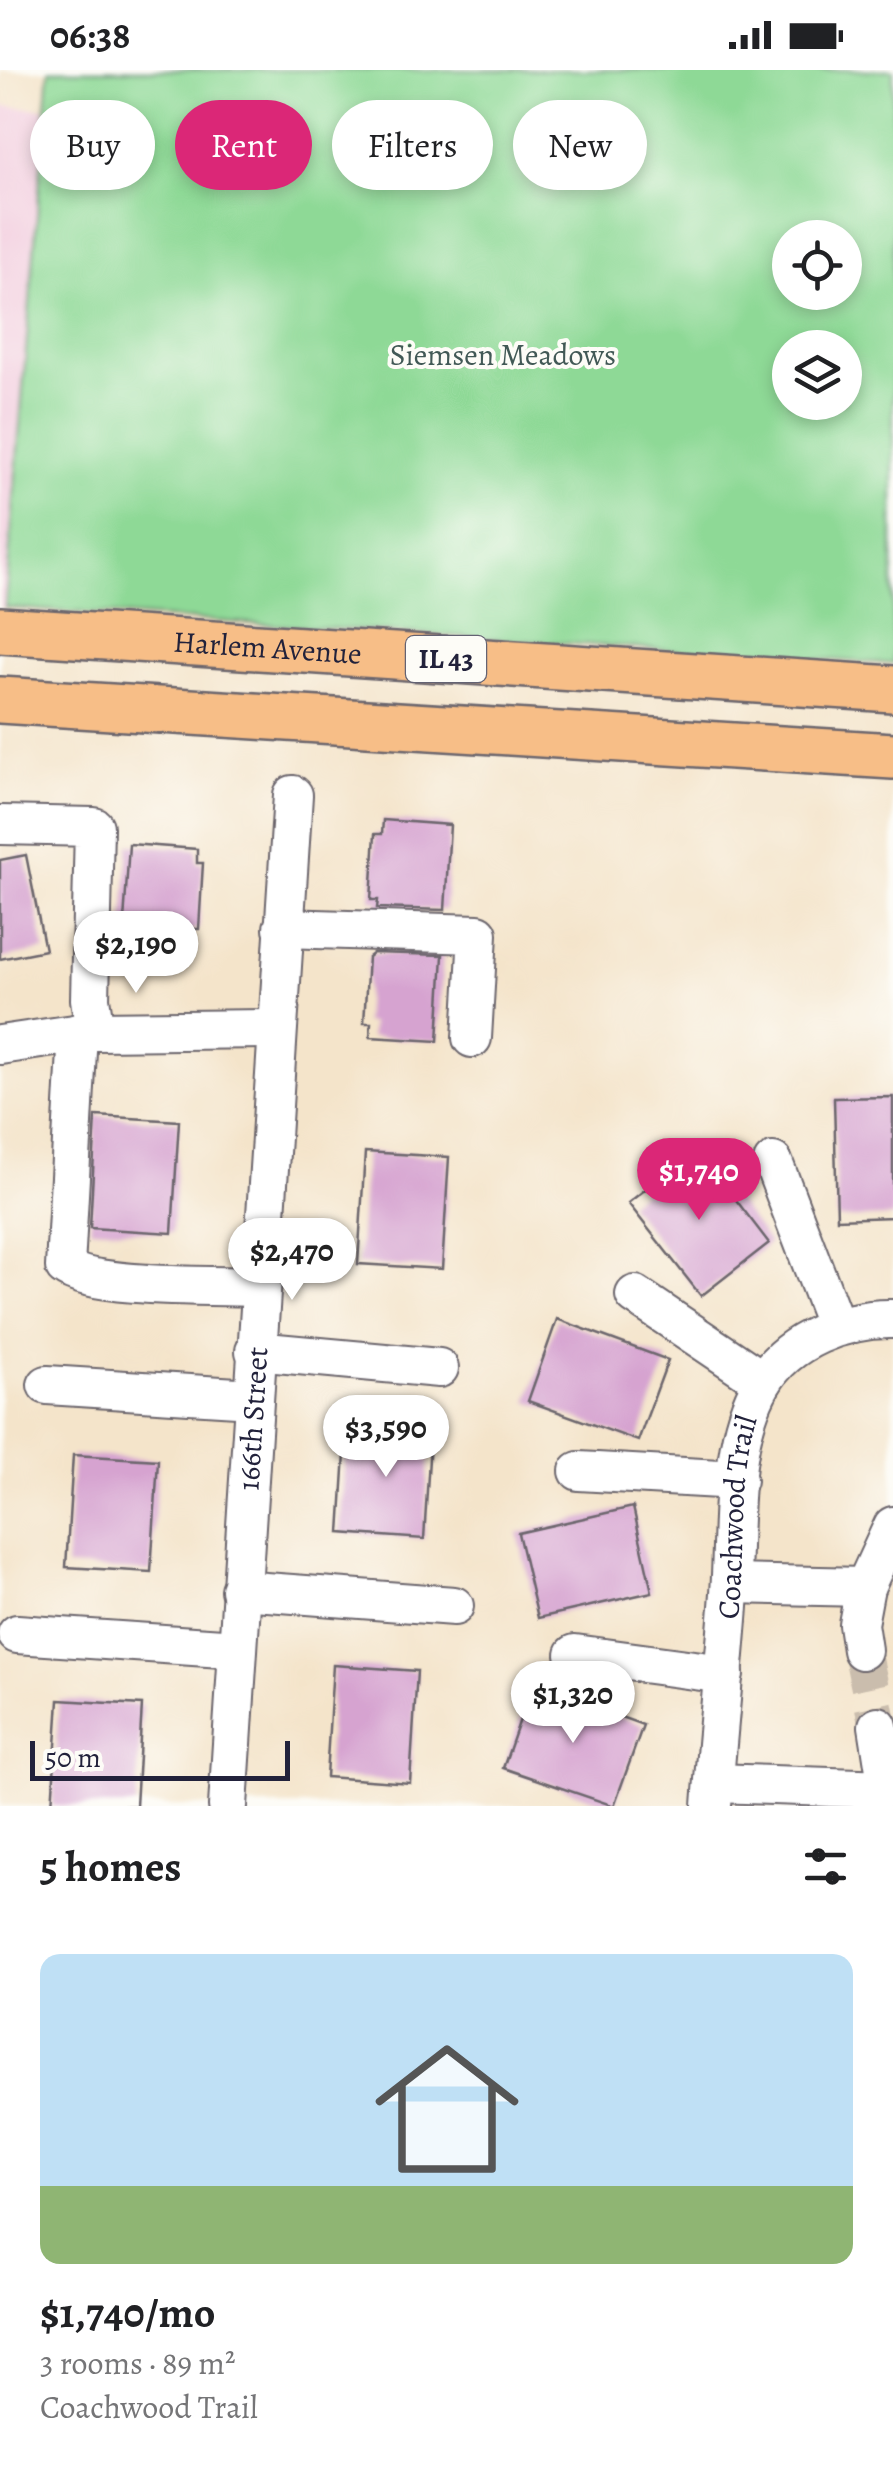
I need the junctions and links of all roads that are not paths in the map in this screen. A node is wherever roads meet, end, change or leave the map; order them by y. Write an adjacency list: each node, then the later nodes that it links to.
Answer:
1 (0, 630): 2 (main road, Harlem Avenue / IL 43)
2 (893, 688)
3 (0, 700): 4 (main road, IL 43)
4 (893, 756)
5 (293, 795): 7 (street, 166th Street)
6 (0, 825): 9 (street)
7 (283, 928): 8 (street, 166th Street); 10 (street)
8 (277, 1029): 9 (street); 13 (street, 166th Street)
9 (86, 1032): 11 (street); 13 (street)
10 (472, 1038)
11 (0, 1045)
12 (773, 1162): 16 (street)
13 (259, 1286): 17 (street, 166th Street)
14 (634, 1294): 19 (street)
15 (893, 1318): 16 (street, Coachwood Trail)
16 (836, 1328): 19 (street, Coachwood Trail)
17 (256, 1351): 18 (street); 21 (street, 166th Street)
18 (439, 1368)
19 (763, 1381): 23 (street, Coachwood Trail)
20 (47, 1385): 21 (street)
21 (253, 1398): 27 (street, 166th Street)
22 (579, 1471): 23 (street)
23 (737, 1480): 25 (street, Coachwood Trail)
24 (893, 1526): 26 (street)
25 (730, 1584): 26 (street); 33 (street, Coachwood Trail)
26 (865, 1586): 31 (street)
27 (240, 1590): 28 (street); 30 (street, 166th Street)
28 (454, 1606)
29 (17, 1634): 30 (street)
30 (238, 1649): 37 (street, 166th Street)
31 (862, 1650)
32 (575, 1654): 33 (street)
33 (724, 1674): 35 (street, Coachwood Trail)
34 (878, 1726): 36 (street)
35 (713, 1795): 36 (street)
36 (886, 1798)
37 (228, 1806)

